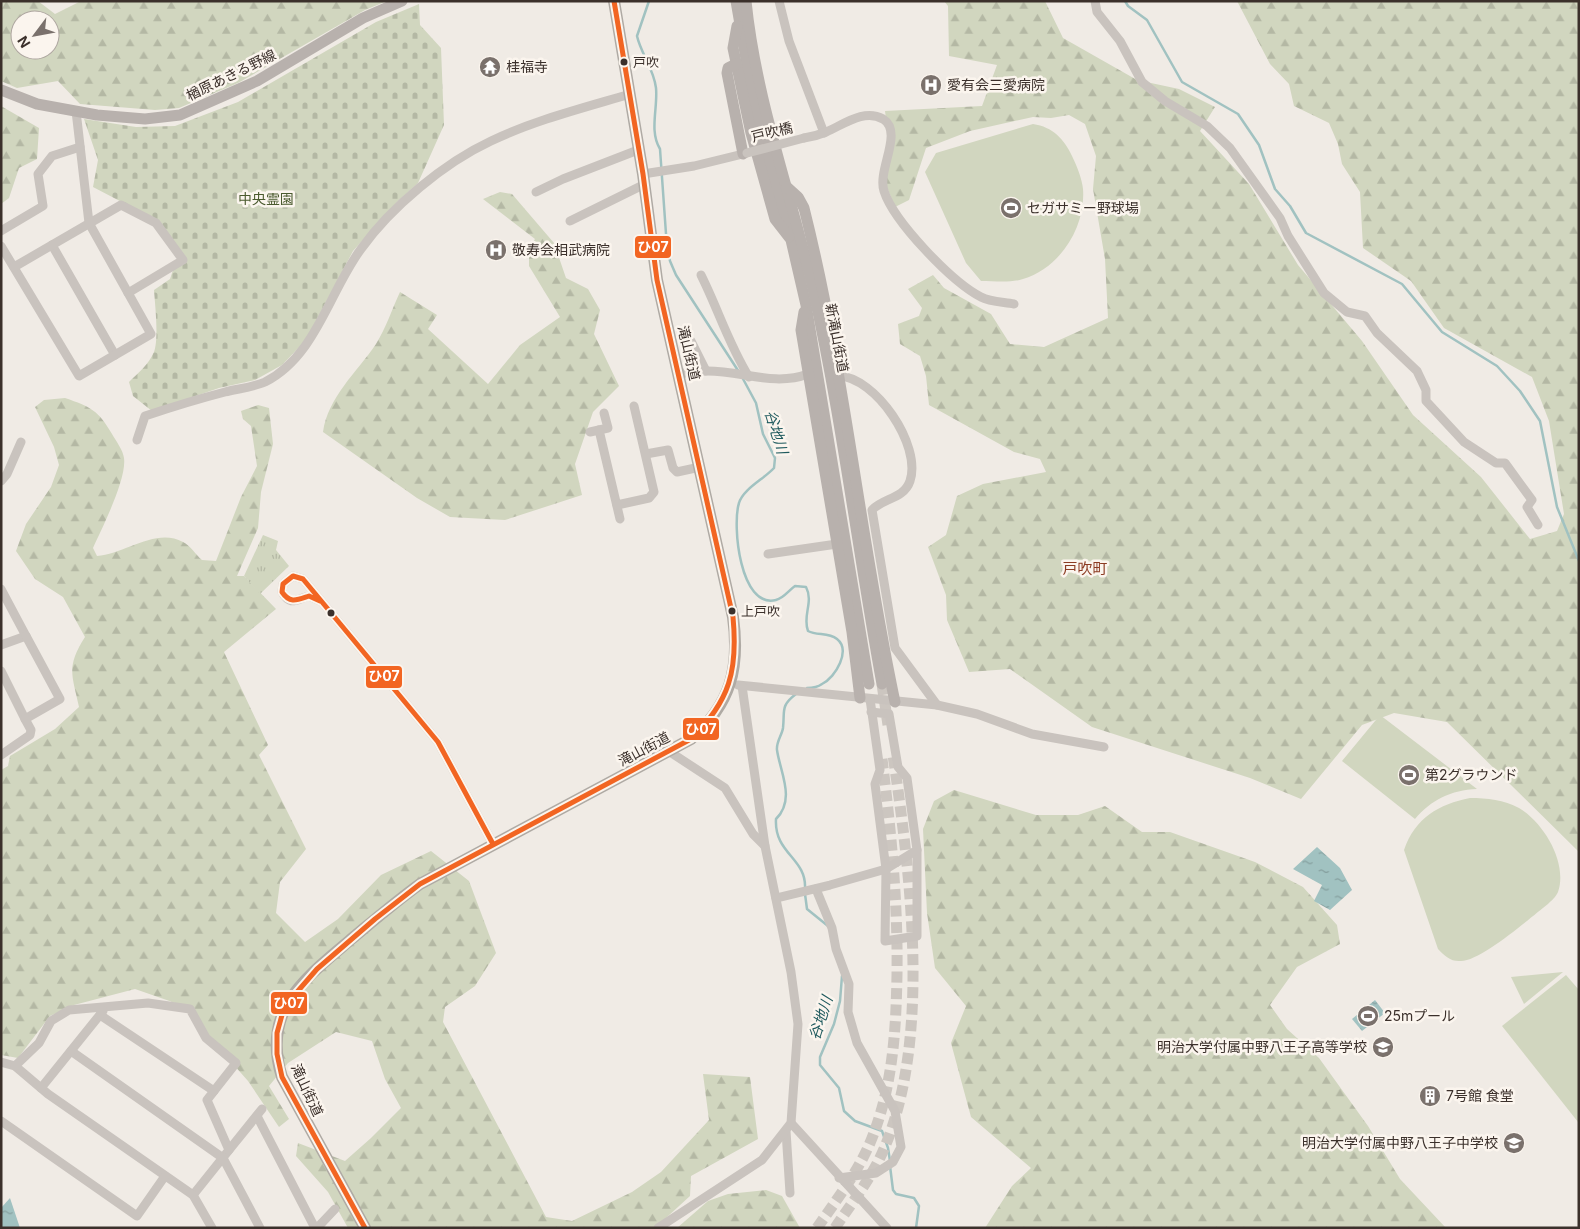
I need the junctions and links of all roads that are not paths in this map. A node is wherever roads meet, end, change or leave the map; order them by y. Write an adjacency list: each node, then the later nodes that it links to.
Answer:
1 (402, 1): 11 (main road, 楢原あきる野線)
2 (614, 1): 10 (highway, 滝山街道)
3 (736, 1): 7 (main road, 新滝山街道)
4 (746, 1): 17 (main road, 新滝山街道)
5 (779, 1): 12 (street)
6 (1095, 1): 47 (street)
7 (738, 21): 8 (main road); 22 (main road, 新滝山街道)
8 (736, 64): 15 (main road); 22 (main road)
9 (1, 90): 11 (main road, 楢原あきる野線)
10 (630, 94): 14 (highway, 滝山街道); 39 (street)
11 (76, 111): 13 (street)
12 (824, 133): 15 (street, 戸吹橋, bridge); 28 (street, 戸吹橋)
13 (80, 147): 20 (street); 21 (street)
14 (638, 150): 16 (highway, 滝山街道); 18 (street)
15 (745, 153): 16 (street, 戸吹橋)
16 (647, 177): 19 (street, 戸吹橋); 33 (highway, 滝山街道)
17 (786, 186): 36 (main road); 56 (main road, 新滝山街道)
18 (536, 192)
19 (570, 221)
20 (89, 223): 23 (street); 27 (street); 27 (street)
21 (1, 231)
22 (791, 240): 29 (main road, 新滝山街道)
23 (52, 245): 25 (street); 31 (street)
24 (1, 246): 25 (street)
25 (14, 267): 31 (street)
26 (701, 276): 35 (street)
27 (128, 293): 31 (street)
28 (1014, 304)
29 (806, 305): 34 (main road); 55 (main road, 新滝山街道)
30 (691, 341): 32 (street)
31 (115, 355)
32 (706, 371): 33 (street); 35 (street)
33 (678, 374): 42 (highway, 滝山街道)
34 (808, 374): 35 (street); 48 (main road)
35 (748, 376)
36 (839, 376): 45 (main road); 45 (street)
37 (634, 406): 41 (street)
38 (604, 413): 44 (street)
39 (137, 440)
40 (21, 442): 43 (street)
41 (646, 454): 42 (street); 44 (street)
42 (700, 467): 57 (highway, 滝山街道)
43 (1, 481)
44 (617, 505): 46 (street)
45 (866, 512): 59 (main road); 60 (street)
46 (620, 519)
47 (1538, 525)
48 (837, 544): 49 (street); 58 (main road)
49 (768, 554)
50 (1, 589): 52 (street)
51 (320, 601): 66 (street)
52 (26, 636): 53 (street); 62 (street)
53 (1, 645)
54 (1, 671): 62 (street)
55 (868, 684)
56 (882, 684)
57 (736, 685): 58 (street); 64 (highway, 滝山街道); 67 (street)
58 (865, 699): 59 (street); 61 (street)
59 (895, 702): 60 (street)
60 (937, 705): 63 (street)
61 (871, 712): 68 (street); 69 (street)
62 (25, 719): 65 (street)
63 (1104, 747)
64 (670, 752): 66 (highway, 滝山街道); 67 (street)
65 (1, 756)
66 (493, 844): 92 (highway, 滝山街道)
67 (765, 846): 71 (street)
68 (917, 850): 69 (street); 69 (street)
69 (886, 868): 70 (street)
70 (816, 889): 71 (street); 85 (street)
71 (776, 898): 80 (street)
72 (107, 1006): 73 (street); 76 (street); 78 (street)
73 (100, 1015): 74 (street); 78 (street)
74 (71, 1051): 77 (street); 83 (street)
75 (1, 1062): 76 (street)
76 (16, 1066): 77 (street)
77 (41, 1088): 84 (street)
78 (214, 1091): 82 (street)
79 (1, 1121): 84 (street)
80 (791, 1123): 81 (street); 85 (street)
81 (786, 1131): 86 (street); 93 (street)
82 (229, 1150): 83 (street); 91 (street)
83 (223, 1158): 87 (street); 90 (street)
84 (165, 1176): 87 (street)
85 (839, 1178): 94 (street)
86 (790, 1193)
87 (192, 1195): 89 (street)
88 (335, 1209): 91 (street)
89 (212, 1228)
90 (260, 1228)
91 (316, 1228)
92 (366, 1228)
93 (658, 1228)
94 (886, 1228)

